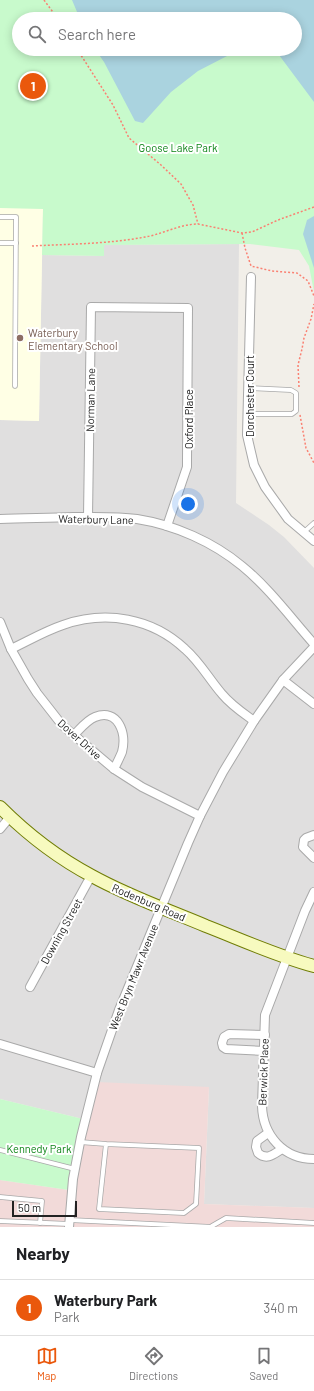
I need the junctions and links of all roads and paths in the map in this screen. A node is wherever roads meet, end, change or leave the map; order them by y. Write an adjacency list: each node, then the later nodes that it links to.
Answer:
1 (44, 0): 2 (path)
2 (53, 12)
3 (82, 56): 6 (path)
4 (314, 207): 7 (path)
5 (0, 217): 9 (lane)
6 (198, 224): 7 (path); 10 (path)
7 (242, 232): 12 (path)
8 (0, 243): 9 (lane)
9 (16, 243): 15 (lane)
10 (32, 246)
11 (251, 277): 16 (street, Dorchester Court)
12 (314, 296)
13 (314, 304): 17 (path)
14 (188, 308): 21 (street, Norman Lane); 24 (street, Oxford Place)
15 (15, 386)
16 (248, 388): 18 (street, Dorchester Court); 18 (lane)
17 (299, 391)
18 (248, 414): 25 (street, Dorchester Court)
19 (300, 414): 20 (path)
20 (314, 463)
21 (88, 517): 22 (street, Waterbury Lane); 24 (street, Waterbury Lane)
22 (0, 519)
23 (314, 523): 25 (lane)
24 (167, 526): 28 (street, Waterbury Lane)
25 (304, 533): 26 (street, Dorchester Court)
26 (314, 541)
27 (0, 622): 29 (street, Dover Drive)
28 (314, 646): 30 (street, West Bryn Mawr Avenue)
29 (11, 649): 32 (street); 33 (street, Dover Drive)
30 (283, 680): 31 (street); 32 (street, West Bryn Mawr Avenue)
31 (314, 704)
32 (254, 721): 36 (street, West Bryn Mawr Avenue)
33 (74, 735): 34 (street, Dover Drive); 34 (street)
34 (114, 768): 36 (street, Dover Drive)
35 (0, 807): 37 (street, Rodenburg Road)
36 (200, 816): 43 (street, West Bryn Mawr Avenue)
37 (10, 817): 38 (street); 41 (street, Rodenburg Road)
38 (0, 829)
39 (314, 834): 40 (street)
40 (314, 858)
41 (91, 876): 43 (street, Rodenburg Road); 46 (street, Downing Street)
42 (314, 892): 44 (street, Berwick Place)
43 (161, 908): 44 (street, Rodenburg Road); 50 (street, West Bryn Mawr Avenue)
44 (287, 958): 45 (street, Rodenburg Road); 47 (street, Berwick Place)
45 (314, 966)
46 (30, 987)
47 (265, 1036): 49 (street, Berwick Place); 49 (street)
48 (0, 1044): 50 (street)
49 (264, 1051): 51 (street, Berwick Place)
50 (97, 1074): 52 (street, West Bryn Mawr Avenue)
51 (268, 1133): 54 (street, Berwick Place); 54 (street)
52 (80, 1142): 53 (lane); 57 (street, West Bryn Mawr Avenue)
53 (106, 1144): 53 (lane)
54 (282, 1149): 56 (street, Berwick Place)
55 (0, 1150): 57 (lane)
56 (314, 1159)
57 (75, 1169): 62 (street, West Bryn Mawr Avenue)
58 (0, 1196): 61 (lane)
59 (0, 1221): 61 (lane)
60 (314, 1223): 63 (lane)
61 (38, 1224): 62 (lane)
62 (69, 1224): 63 (lane)
63 (212, 1227)

